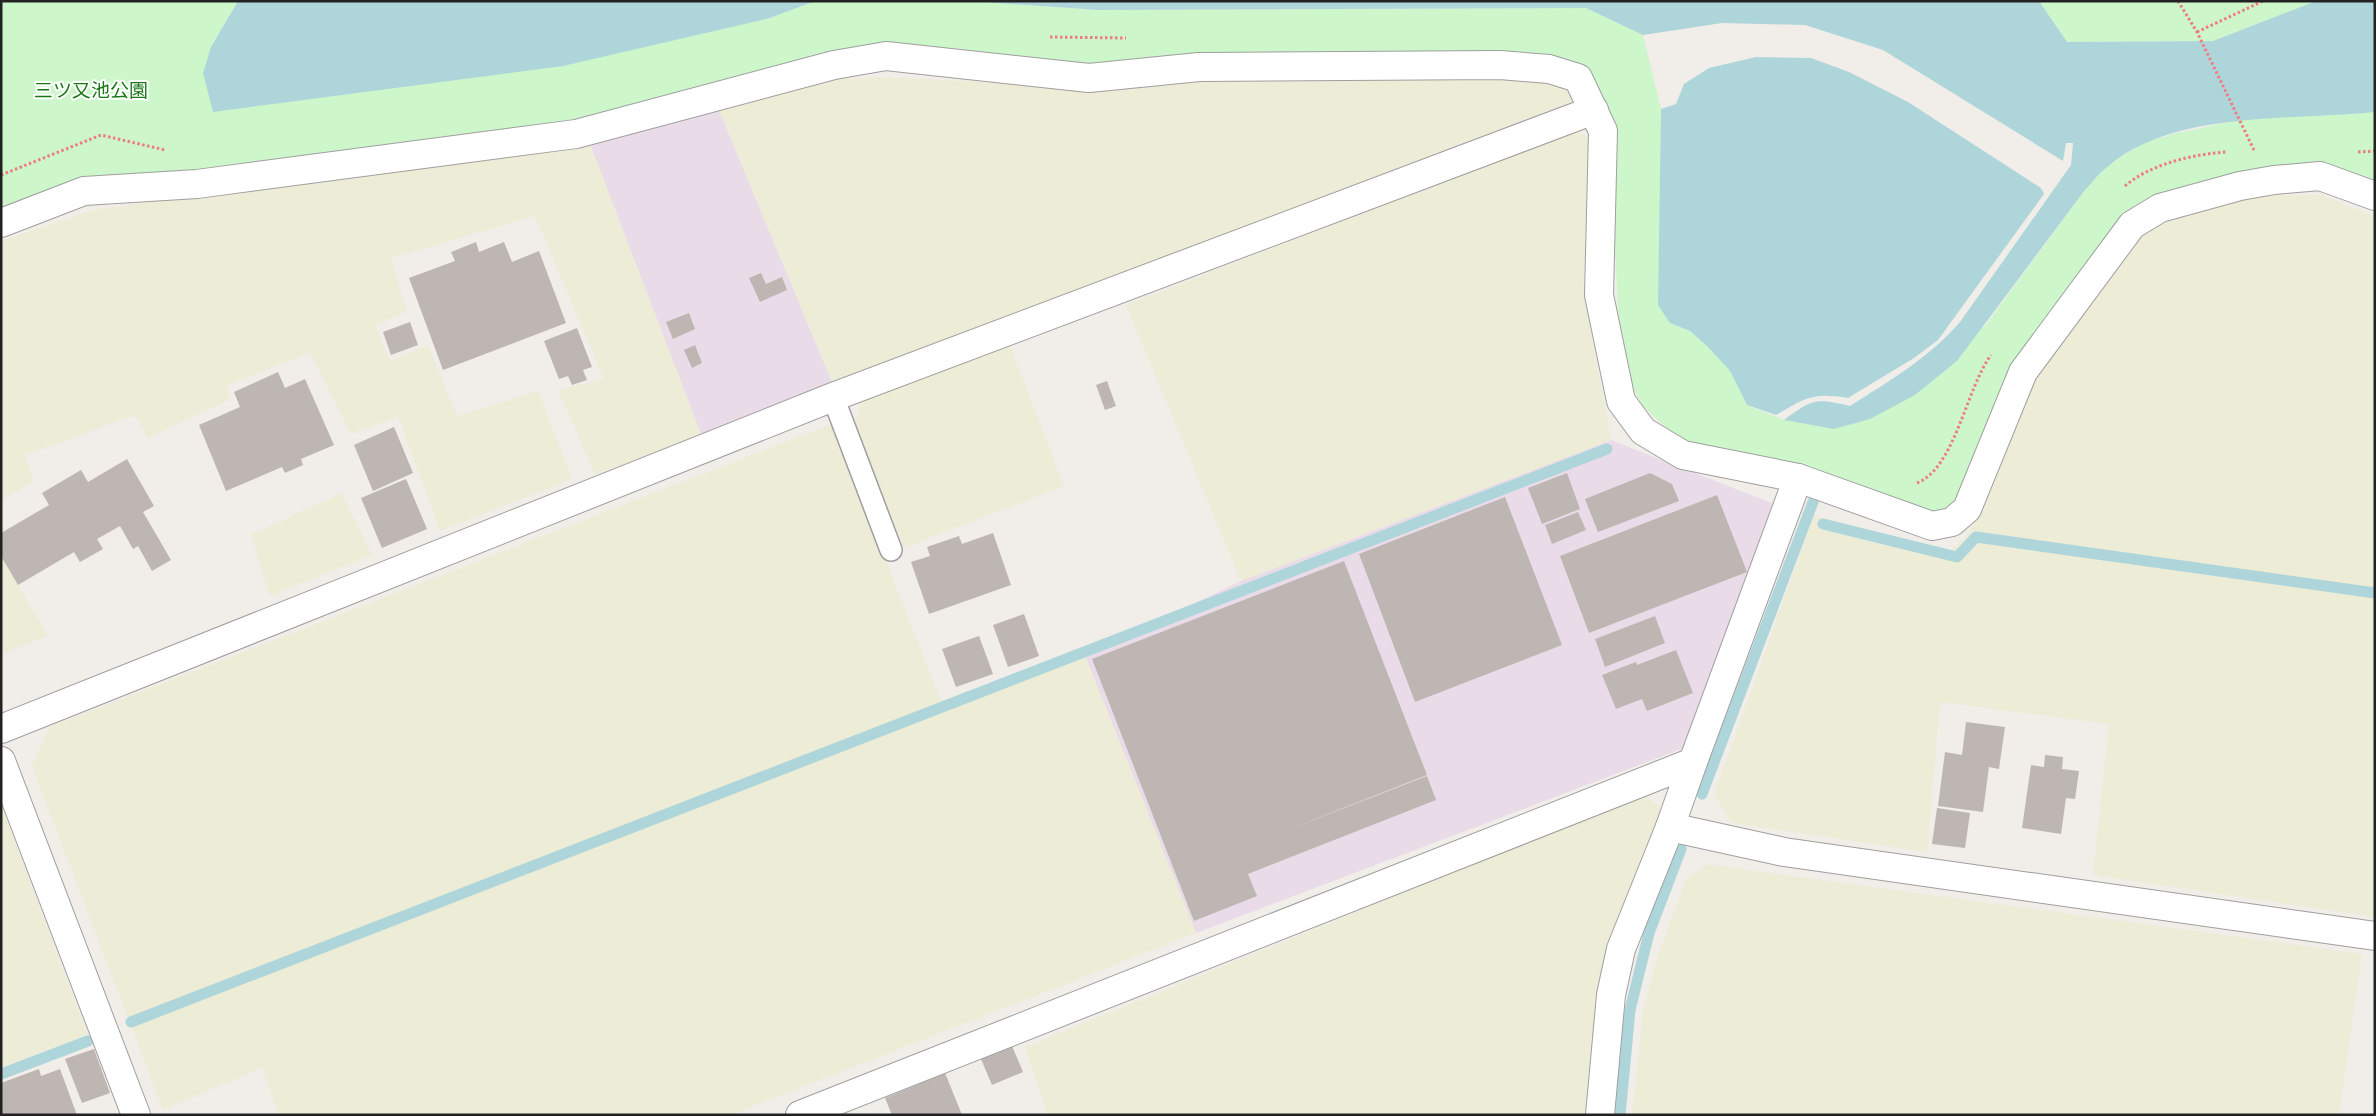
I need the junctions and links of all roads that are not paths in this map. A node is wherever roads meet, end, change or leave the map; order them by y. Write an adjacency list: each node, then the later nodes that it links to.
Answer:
1 (1594, 110): 3 (street); 4 (street); 5 (street)
2 (2375, 196): 5 (street)
3 (1, 223)
4 (833, 397): 6 (lane); 7 (street)
5 (1798, 478): 9 (street)
6 (891, 550)
7 (1, 729)
8 (1, 760): 12 (street)
9 (1693, 762): 10 (street); 13 (street)
10 (1670, 827): 11 (street); 14 (street)
11 (2375, 936)
12 (136, 1115)
13 (800, 1115)
14 (1600, 1115)

